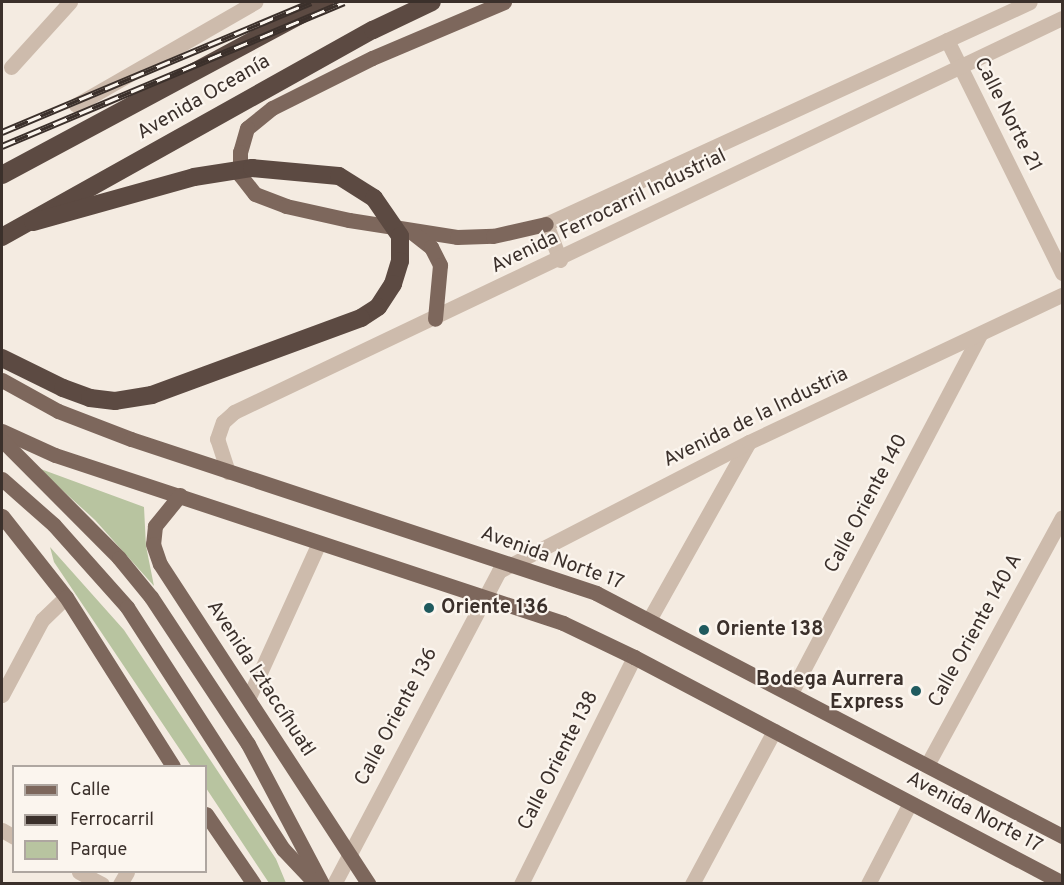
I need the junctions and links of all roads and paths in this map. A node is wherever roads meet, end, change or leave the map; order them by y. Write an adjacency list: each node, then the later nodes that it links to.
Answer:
1 (70, 2): 10 (street)
2 (255, 2): 11 (street)
3 (324, 2): 12 (highway, Avenida Oceanía)
4 (432, 2): 13 (highway, Avenida Oceanía, bridge)
5 (504, 2): 15 (main road)
6 (1030, 2): 8 (street, Avenida Ferrocarril Industrial)
7 (1062, 18): 9 (street, Avenida Ferrocarril Industrial)
8 (946, 40): 9 (street, Calle Norte 21); 14 (street, Avenida Ferrocarril Industrial)
9 (959, 66): 17 (street, Avenida Ferrocarril Industrial); 18 (street, Calle Norte 21)
10 (11, 67)
11 (76, 105)
12 (2, 175)
13 (33, 222): 16 (highway, Avenida Oceanía); 22 (highway, bridge)
14 (546, 224): 15 (main road); 17 (street)
15 (409, 230): 20 (main road)
16 (2, 237)
17 (560, 260): 20 (street, Avenida Ferrocarril Industrial)
18 (1062, 273)
19 (1062, 295): 21 (street, Avenida de la Industria)
20 (435, 319): 27 (street, Avenida Ferrocarril Industrial)
21 (980, 334): 26 (street, Avenida de la Industria); 38 (street, Calle Oriente 140)
22 (2, 358)
23 (2, 380): 27 (main road, Avenida Norte 17)
24 (2, 431): 29 (main road, Avenida Norte 17)
25 (2, 440): 54 (main road)
26 (749, 442): 33 (street, Avenida de la Industria); 36 (street)
27 (228, 472): 33 (main road, Avenida Norte 17)
28 (2, 479): 53 (main road)
29 (180, 495): 32 (main road, Avenida Norte 17); 40 (main road, Avenida Iztaccíhuatl)
30 (2, 516): 34 (main road)
31 (1062, 517): 43 (street, Calle Oriente 140 A)
32 (319, 543): 35 (main road, Avenida Norte 17); 40 (street)
33 (509, 565): 35 (street, Avenida de la Industria); 36 (main road, Avenida Norte 17)
34 (66, 597): 39 (street); 42 (main road)
35 (483, 599): 37 (main road, Avenida Norte 17); 47 (street, Calle Oriente 136)
36 (649, 620): 38 (main road, Avenida Norte 17)
37 (634, 657): 41 (main road, Avenida Norte 17); 57 (street, Calle Oriente 138)
38 (791, 693): 43 (main road, Avenida Norte 17)
39 (2, 695)
40 (249, 697): 47 (main road, Avenida Iztaccíhuatl)
41 (774, 731): 44 (main road, Avenida Norte 17); 58 (street)
42 (172, 765)
43 (927, 765): 46 (main road, Avenida Norte 17)
44 (910, 803): 49 (main road, Avenida Norte 17); 59 (street)
45 (207, 815): 52 (main road)
46 (1062, 836)
47 (348, 855): 55 (street, Calle Oriente 136); 56 (main road, Avenida Iztaccíhuatl)
48 (81, 873): 51 (street)
49 (1045, 879): 50 (main road, Avenida Norte 17)
50 (1062, 883)
51 (102, 884)
52 (254, 884)
53 (316, 884)
54 (322, 884)
55 (334, 884)
56 (369, 884)
57 (521, 884)
58 (692, 884)
59 (868, 884)

